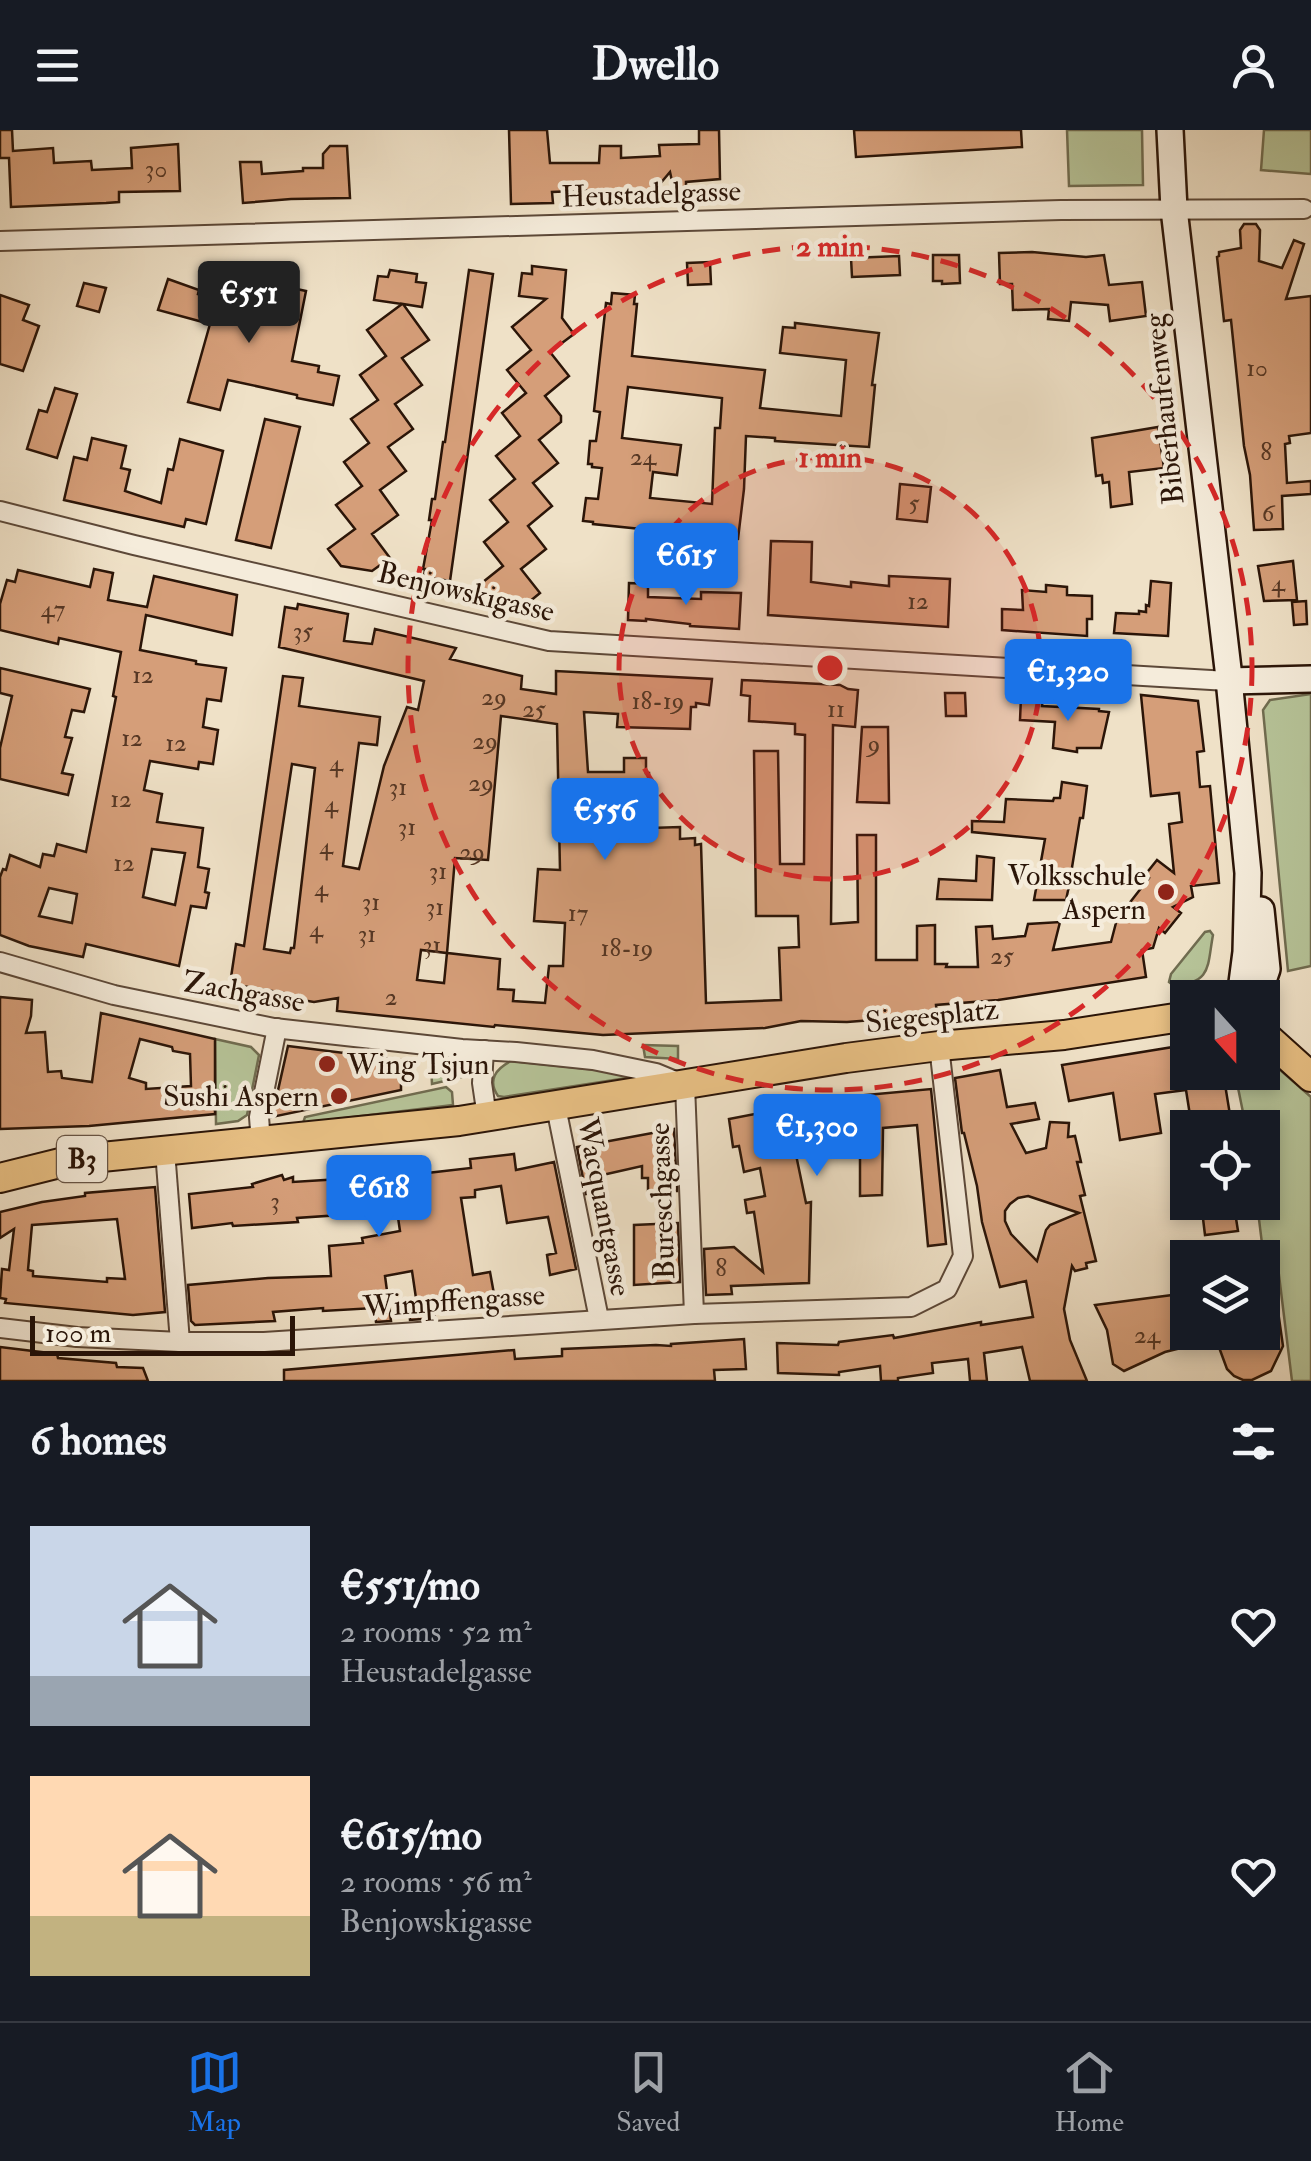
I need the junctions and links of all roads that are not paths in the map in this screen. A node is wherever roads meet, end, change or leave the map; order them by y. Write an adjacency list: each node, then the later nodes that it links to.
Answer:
1 (1170, 130): 3 (main road, Biberhaufenweg)
2 (1304, 209): 3 (street, Heustadelgasse)
3 (1174, 210): 4 (street, Heustadelgasse); 7 (main road, Biberhaufenweg)
4 (0, 241)
5 (0, 511): 7 (street, Benjowskigasse)
6 (1311, 679): 7 (main road)
7 (1228, 681): 8 (main road, Biberhaufenweg)
8 (1248, 874): 10 (main road); 11 (main road); 12 (main road)
9 (0, 962): 14 (street, Zachgasse)
10 (1226, 980)
11 (1242, 980)
12 (1263, 980)
13 (1170, 1019): 15 (main road, Siegesplatz / B3)
14 (277, 1028): 17 (street, Zachgasse); 22 (street)
15 (938, 1046): 19 (main road, Siegesplatz / B3); 25 (street, Wimpffengasse)
16 (1280, 1049): 18 (main road)
17 (484, 1050): 19 (street, Siegesplatz); 21 (street)
18 (1311, 1077)
19 (684, 1085): 20 (main road, Siegesplatz / B3); 25 (street, Bureschgasse)
20 (556, 1107): 21 (main road, Siegesplatz / B3); 26 (street, Wacquantgasse)
21 (487, 1117): 22 (main road, Siegesplatz / B3)
22 (261, 1143): 23 (main road, B3)
23 (165, 1151): 24 (main road, B3); 28 (street)
24 (0, 1178)
25 (694, 1314): 26 (street, Wimpffengasse)
26 (599, 1319): 28 (street, Wimpffengasse)
27 (0, 1328): 28 (street, Wimpffengasse)
28 (180, 1342)

